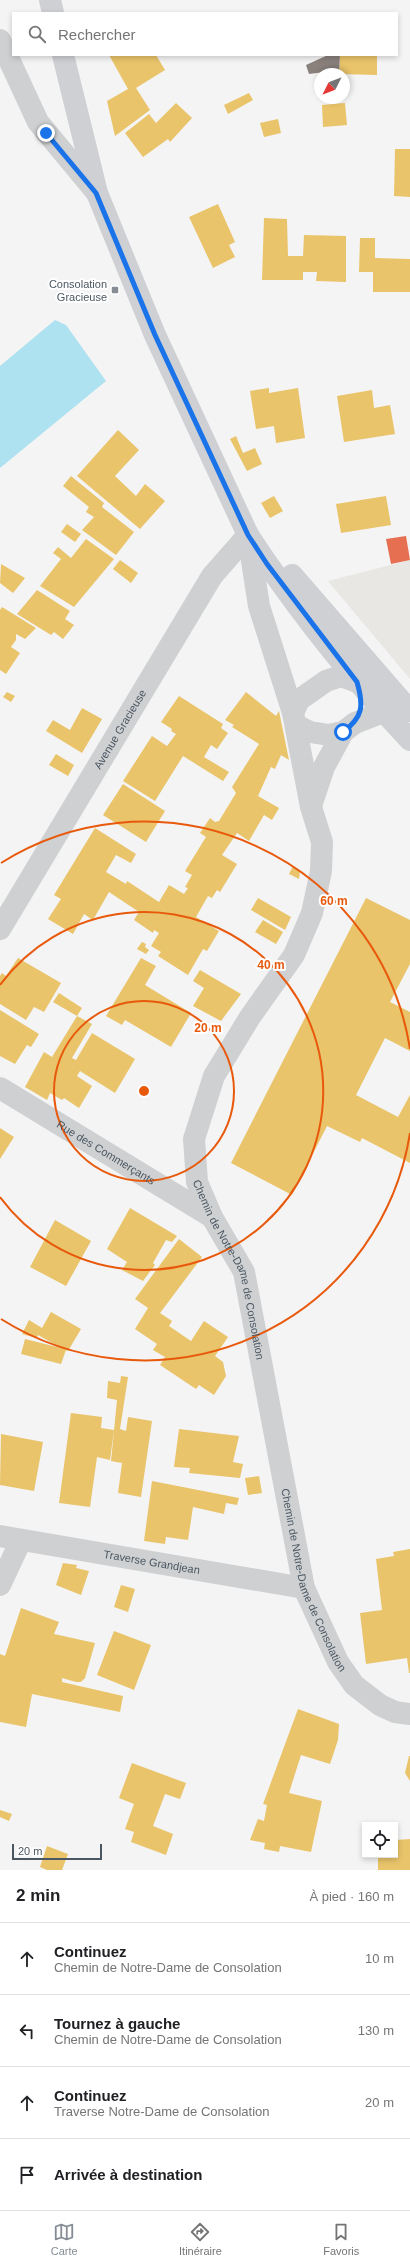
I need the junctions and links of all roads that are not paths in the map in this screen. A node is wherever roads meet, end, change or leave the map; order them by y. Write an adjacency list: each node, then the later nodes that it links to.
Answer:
1 (50, 0): 2 (street)
2 (53, 12)
3 (0, 40): 5 (street)
4 (63, 56): 5 (street, Chemin de Notre-Dame de Consolation)
5 (96, 193): 6 (street, Chemin de Notre-Dame de Consolation)
6 (248, 535): 7 (street, Chemin de Notre-Dame de Consolation); 10 (street, Chemin de Notre-Dame de Consolation); 14 (street, Avenue Gracieuse)
7 (365, 677): 8 (street, Chemin de Notre-Dame de Consolation); 9 (street, Chemin de Notre-Dame de Consolation); 10 (street); 11 (street, Chemin de Notre-Dame de Consolation)
8 (410, 711)
9 (384, 712): 11 (street); 12 (street, Chemin de Notre-Dame de Consolation)
10 (295, 719): 11 (street); 13 (street, Chemin de Notre-Dame de Consolation)
11 (349, 727): 13 (street, Chemin de Notre-Dame de Consolation)
12 (410, 740)
13 (311, 806): 16 (street, Chemin de Notre-Dame de Consolation)
14 (0, 929)
15 (0, 1088): 16 (street, Rue des Commerçants)
16 (212, 1217): 19 (street, Chemin de Notre-Dame de Consolation)
17 (10, 1538): 18 (street); 19 (street, Traverse Grandjean)
18 (0, 1585)
19 (304, 1588): 20 (street, Chemin de Notre-Dame de Consolation)
20 (410, 1714)

